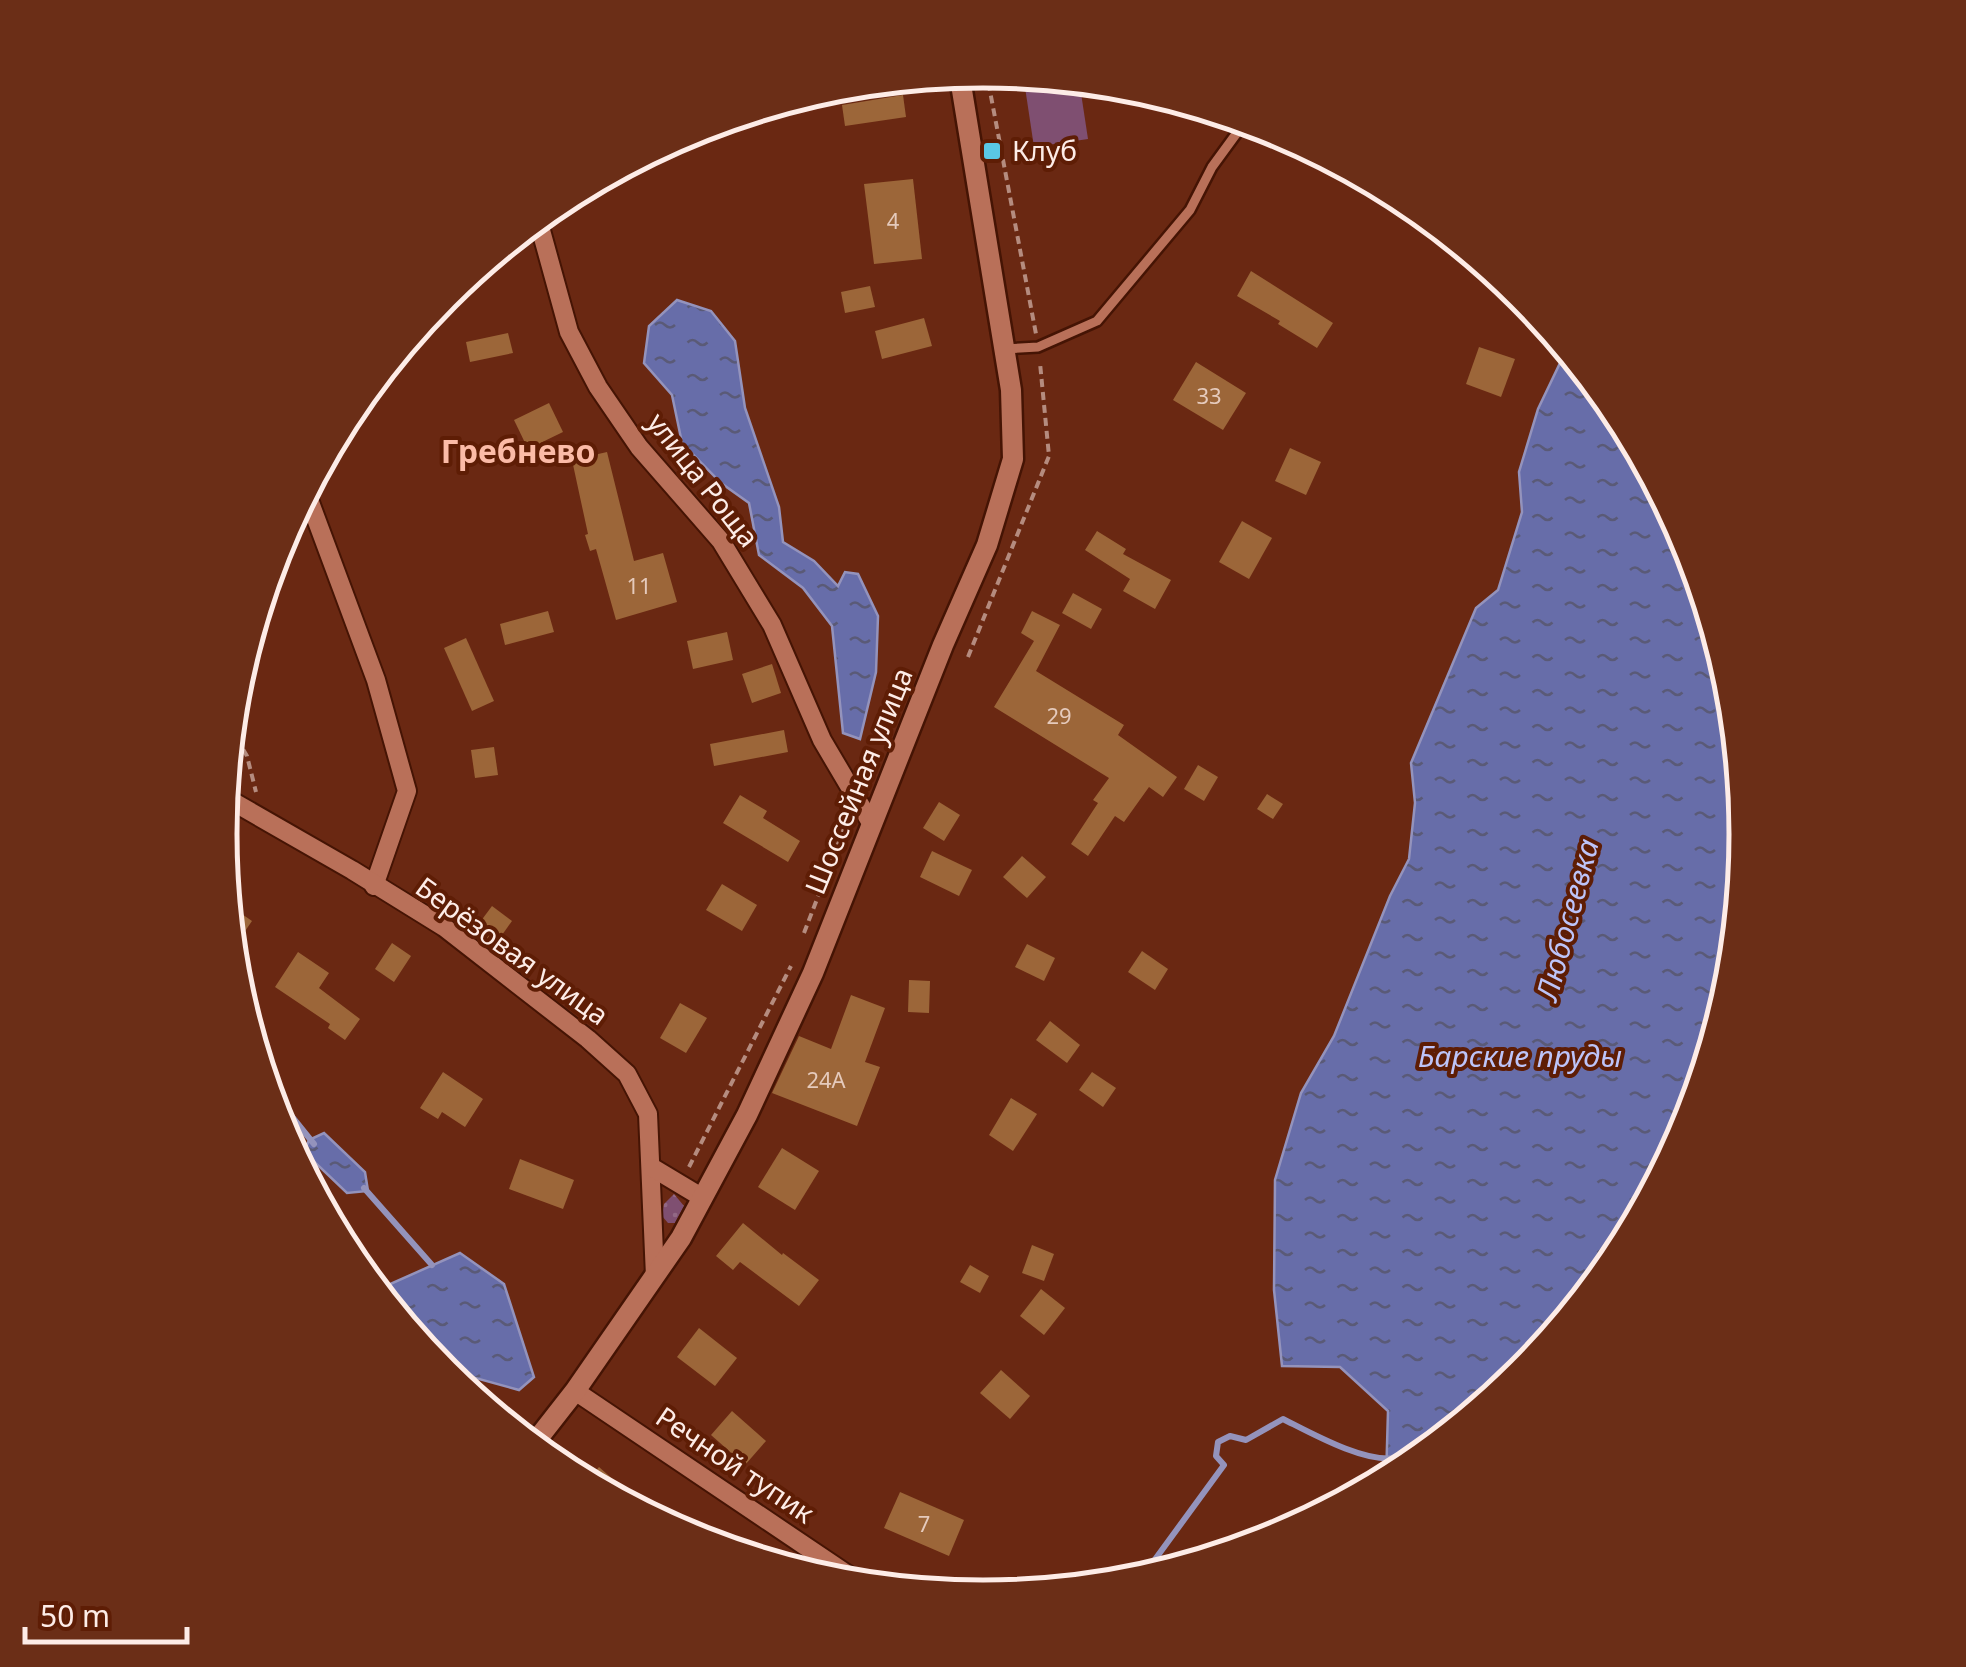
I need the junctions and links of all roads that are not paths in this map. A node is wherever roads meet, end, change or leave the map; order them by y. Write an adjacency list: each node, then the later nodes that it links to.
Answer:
1 (961, 88): 4 (street, Шоссейная улица)
2 (1237, 132): 4 (lane)
3 (542, 233): 7 (street, улица Роща)
4 (1006, 349): 7 (street, Шоссейная улица)
5 (313, 507): 8 (street)
6 (238, 805): 8 (street, Берёзовая улица)
7 (871, 824): 10 (street, Шоссейная улица)
8 (374, 886): 9 (street, Берёзовая улица)
9 (652, 1168): 10 (street); 11 (street, Берёзовая улица)
10 (704, 1198): 11 (street, Шоссейная улица)
11 (655, 1276): 12 (street, Шоссейная улица)
12 (574, 1391): 13 (street, Шоссейная улица); 14 (street, Речной тупик)
13 (541, 1434)
14 (831, 1564)

